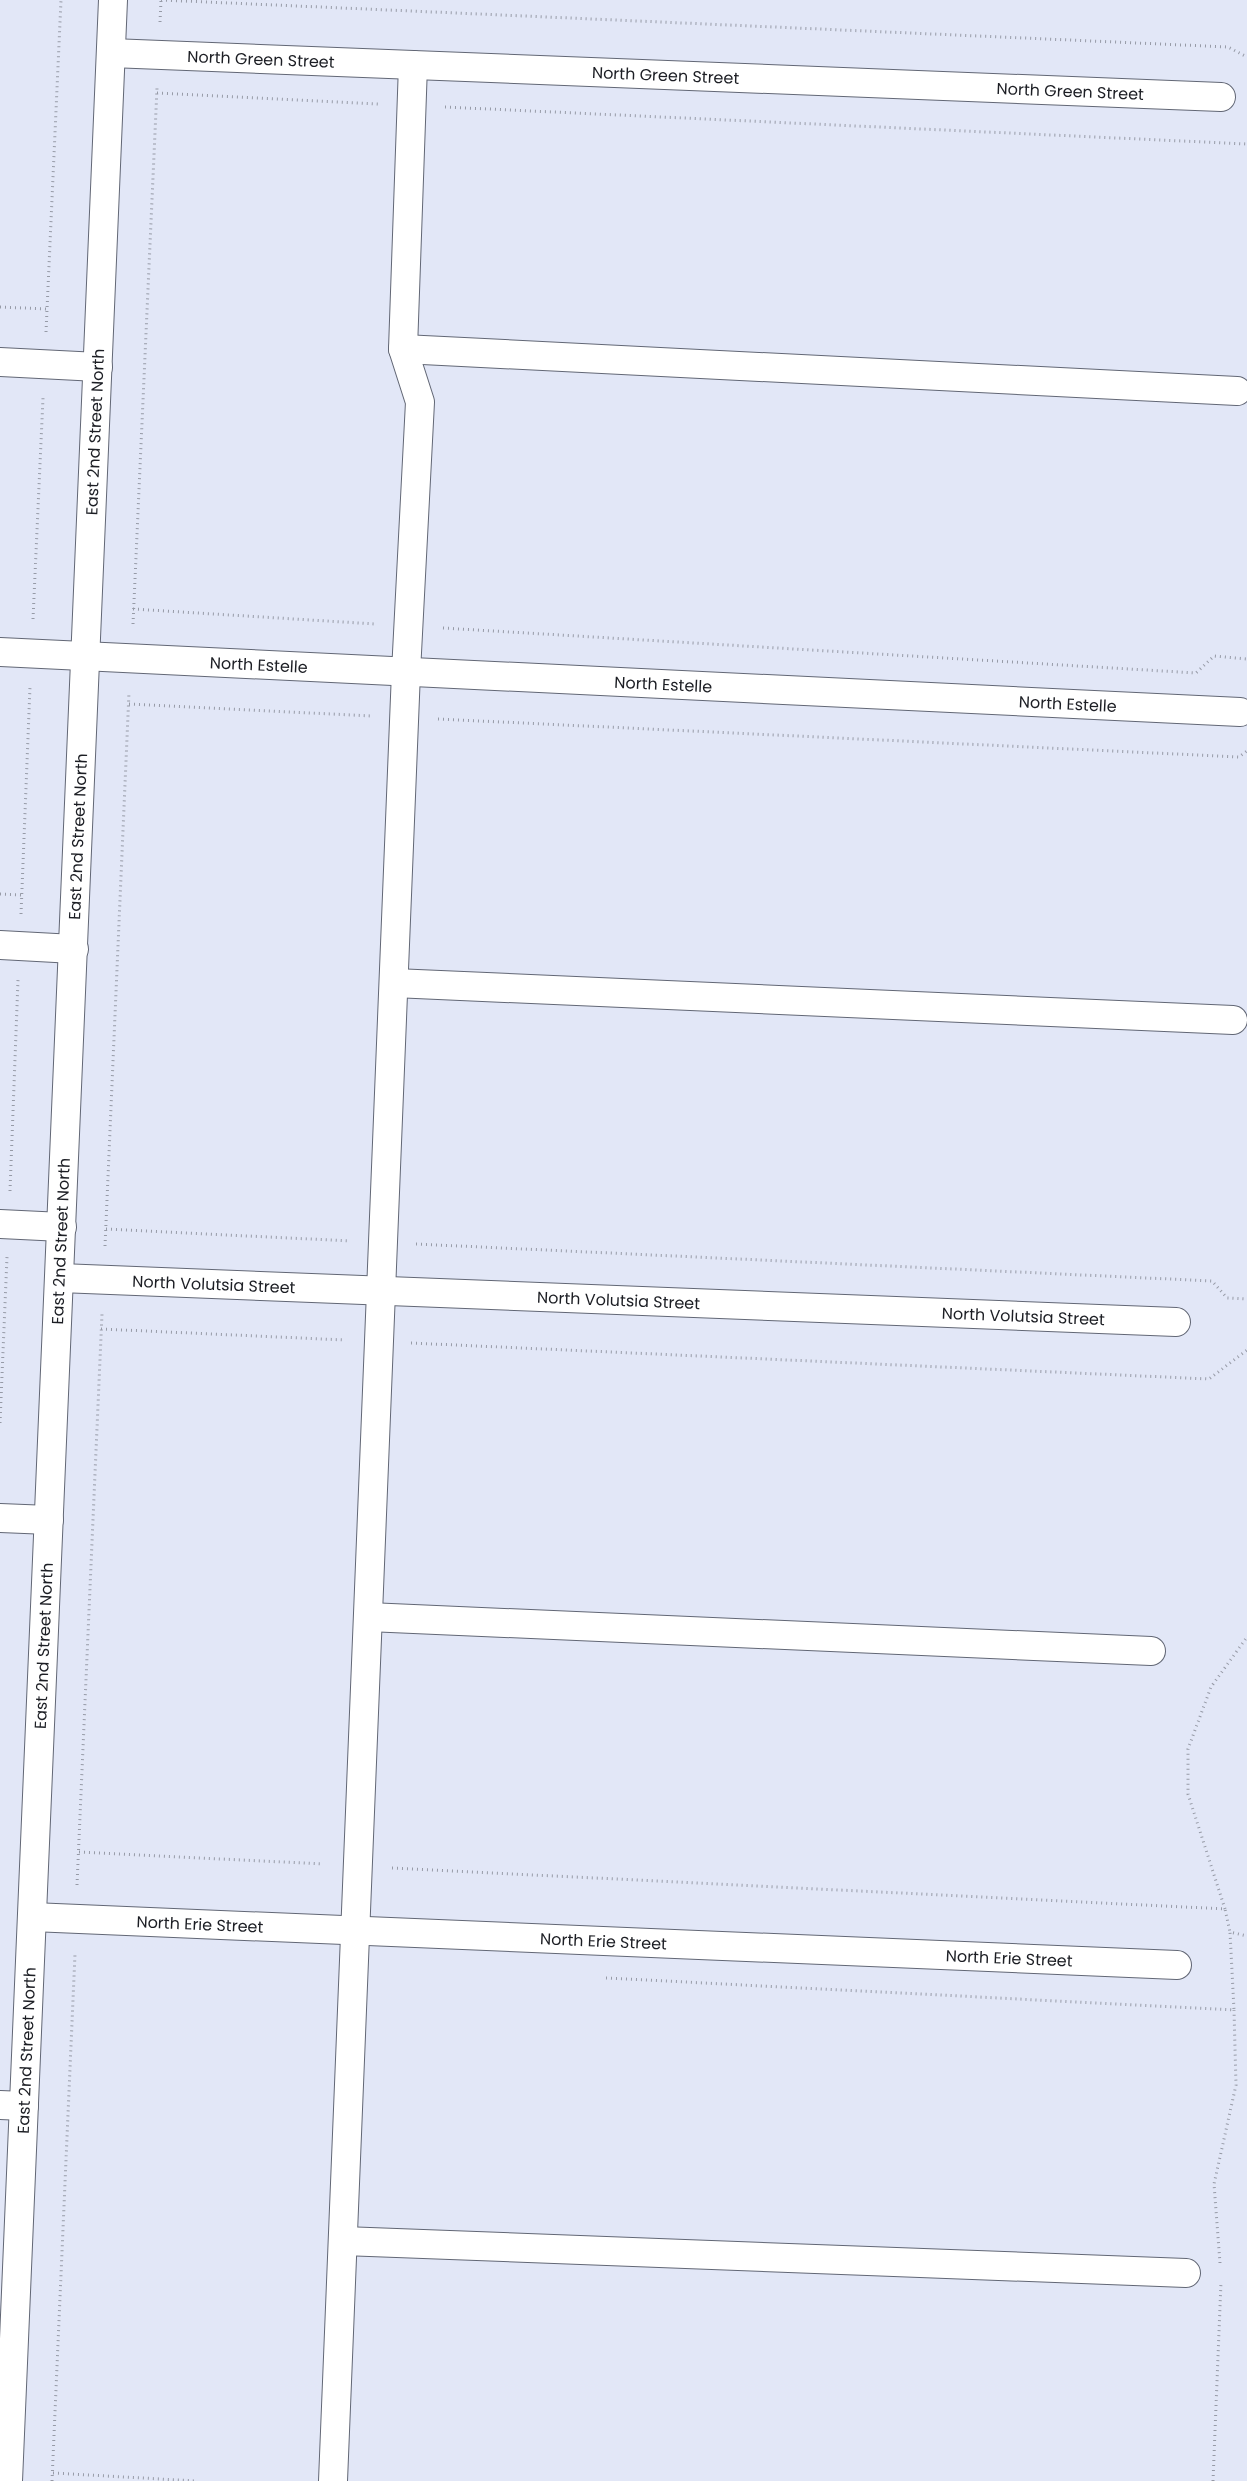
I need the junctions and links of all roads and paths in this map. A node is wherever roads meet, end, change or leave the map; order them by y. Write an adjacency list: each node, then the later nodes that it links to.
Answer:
1 (61, 0): 13 (path)
2 (113, 0): 4 (street, East 2nd Street North)
3 (161, 0): 5 (path); 6 (path)
4 (111, 53): 5 (street, North Green Street); 17 (street, East 2nd Street North)
5 (158, 55): 7 (street, North Green Street); 8 (path)
6 (1247, 57)
7 (414, 65): 9 (street, North Green Street); 10 (street)
8 (157, 93): 10 (path); 19 (path)
9 (1221, 97)
10 (412, 105): 11 (path); 14 (street)
11 (1247, 144)
12 (0, 307): 13 (path)
13 (47, 309): 16 (path)
14 (403, 349): 18 (street); 20 (street)
15 (0, 362): 16 (street)
16 (44, 364): 17 (street); 22 (path)
17 (98, 367): 23 (street, East 2nd Street North)
18 (1237, 391)
19 (133, 609): 20 (path); 24 (path)
20 (408, 626): 25 (path); 26 (street)
21 (0, 652): 22 (street, North Estelle)
22 (31, 654): 23 (street, North Estelle); 32 (path)
23 (86, 657): 24 (street, North Estelle); 34 (street, East 2nd Street North)
24 (131, 659): 26 (street, North Estelle); 27 (path)
25 (1247, 659)
26 (406, 672): 28 (street, North Estelle); 29 (street)
27 (129, 704): 29 (path); 39 (path)
28 (1240, 712)
29 (404, 717): 30 (path); 35 (street)
30 (1247, 751)
31 (0, 894): 32 (path)
32 (22, 895): 33 (path)
33 (10, 946): 34 (street); 37 (path)
34 (74, 949): 38 (street, East 2nd Street North)
35 (394, 983): 36 (street); 40 (street)
36 (1233, 1020)
37 (4, 1224): 38 (street); 49 (path)
38 (62, 1227): 41 (street, East 2nd Street North)
39 (106, 1229): 40 (path); 42 (path)
40 (383, 1242): 43 (street); 44 (path)
41 (60, 1278): 42 (street, North Volutsia Street); 51 (street, East 2nd Street North)
42 (103, 1280): 43 (street, North Volutsia Street); 46 (path)
43 (381, 1291): 45 (street, North Volutsia Street); 47 (street)
44 (1247, 1299)
45 (1176, 1322)
46 (101, 1329): 47 (path); 55 (path)
47 (379, 1341): 48 (path); 52 (street)
48 (1247, 1350)
49 (0, 1423)
50 (0, 1518): 51 (street)
51 (49, 1520): 58 (street, East 2nd Street North)
52 (368, 1617): 54 (street); 56 (street)
53 (1247, 1637): 57 (path)
54 (1151, 1651)
55 (79, 1852): 56 (path); 59 (path)
56 (358, 1866): 57 (path); 60 (street)
57 (1224, 1909): 61 (path)
58 (32, 1918): 59 (street, North Erie Street); 66 (street, East 2nd Street North)
59 (76, 1919): 60 (street, North Erie Street); 71 (path)
60 (356, 1931): 64 (street, North Erie Street); 67 (street)
61 (1230, 1932)
62 (1241, 1935): 63 (path)
63 (1247, 1936)
64 (1177, 1965)
65 (1234, 2010): 68 (path)
66 (12, 2105): 72 (street, East 2nd Street North)
67 (343, 2241): 69 (street); 75 (street)
68 (1220, 2266)
69 (1186, 2273)
70 (1221, 2275): 76 (path)
71 (53, 2474): 73 (path); 74 (path)
72 (8, 2481)
73 (52, 2481)
74 (196, 2481)
75 (333, 2481)
76 (1213, 2481)

